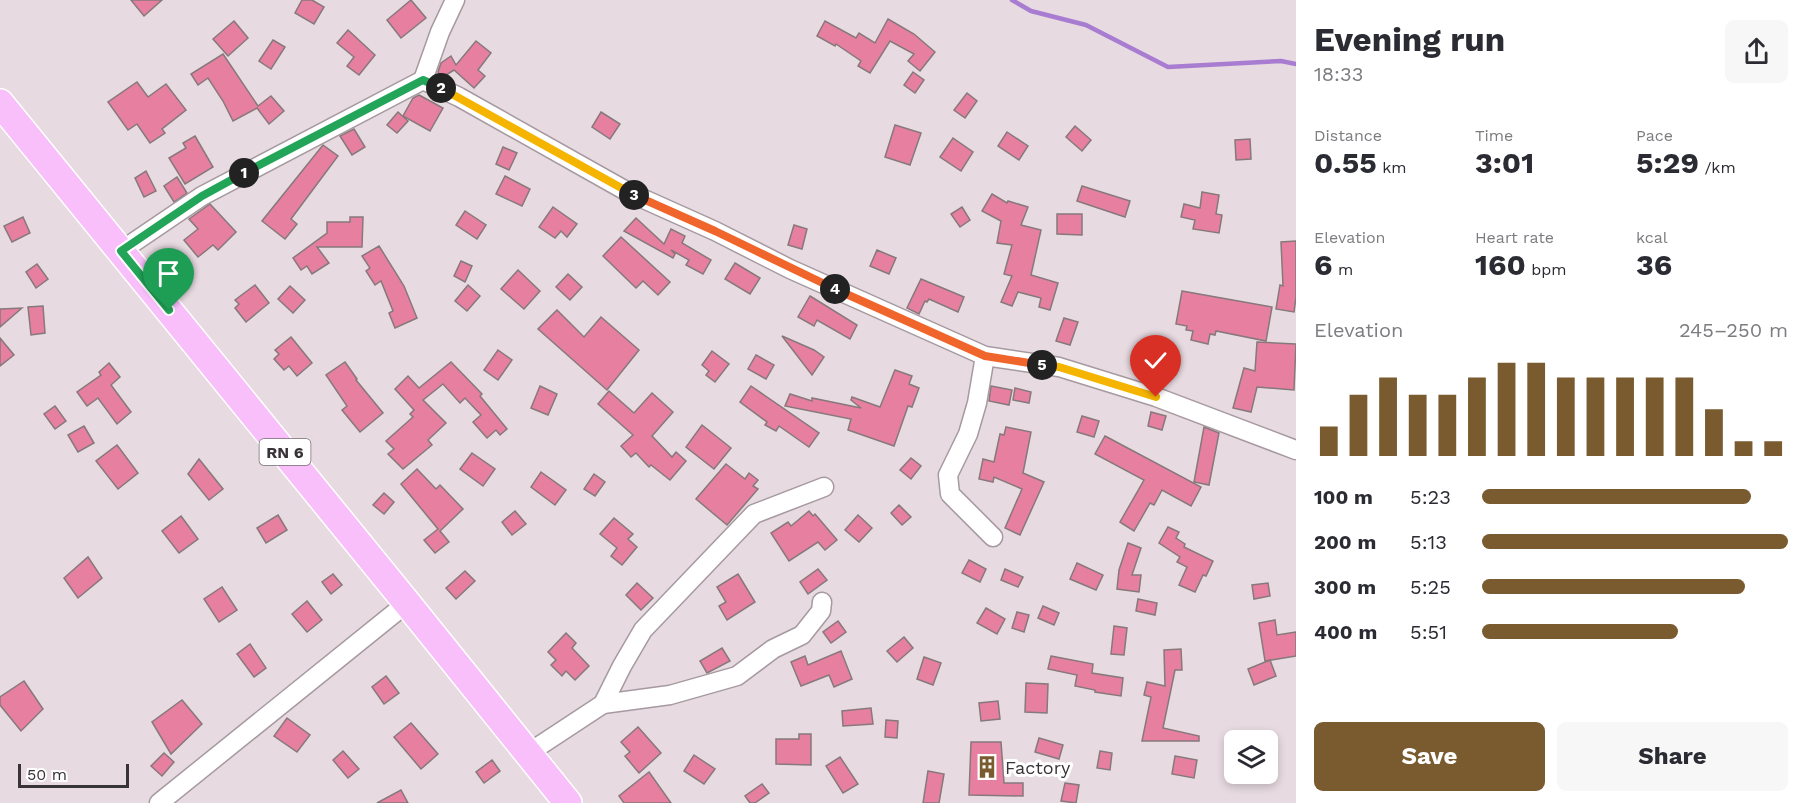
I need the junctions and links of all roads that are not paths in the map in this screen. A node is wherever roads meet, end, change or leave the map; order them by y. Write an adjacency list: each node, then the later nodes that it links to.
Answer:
1 (455, 0): 2 (street)
2 (423, 80): 4 (street); 5 (street)
3 (0, 103): 4 (main road, RN 6)
4 (121, 251): 10 (main road, RN 6)
5 (985, 356): 6 (street); 8 (street)
6 (1296, 450)
7 (824, 487): 11 (street)
8 (993, 537)
9 (822, 602): 11 (street)
10 (407, 603): 12 (main road, RN 6); 13 (street)
11 (603, 704): 12 (street)
12 (527, 754): 14 (main road, RN 6)
13 (159, 803)
14 (568, 803)

